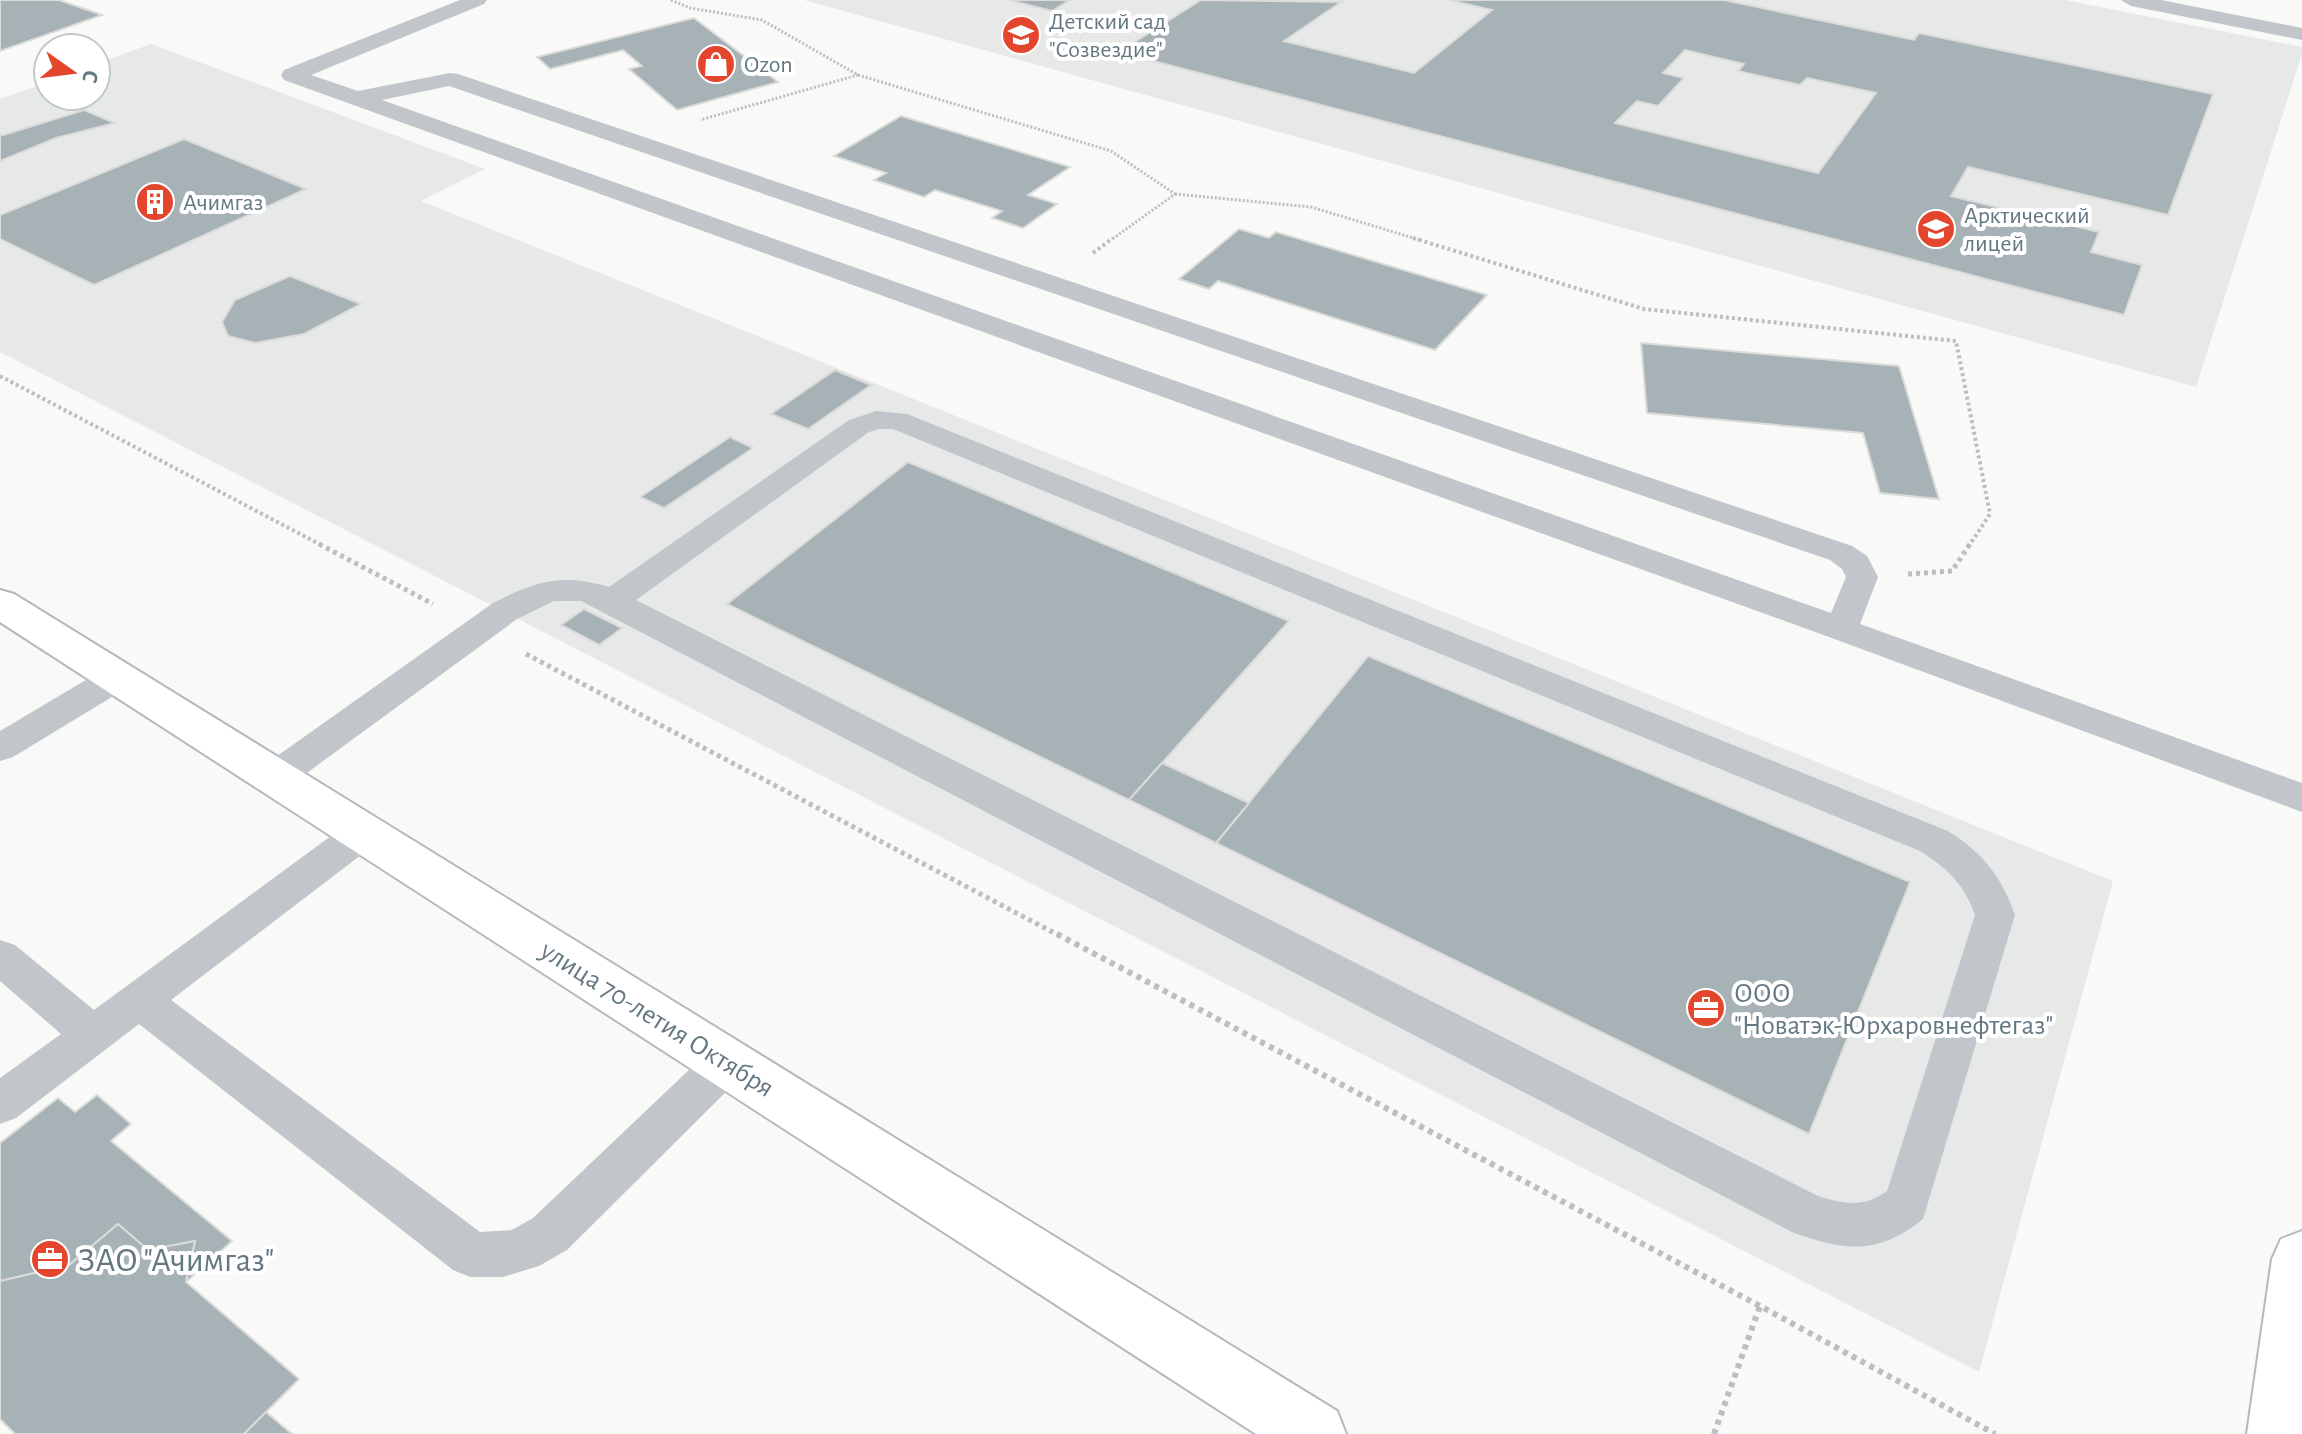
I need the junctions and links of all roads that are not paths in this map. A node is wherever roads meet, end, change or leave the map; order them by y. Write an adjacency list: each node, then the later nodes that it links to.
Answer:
1 (477, 0): 4 (lane)
2 (2131, 0): 3 (lane)
3 (2302, 34)
4 (358, 98): 7 (lane); 7 (lane)
5 (612, 601): 5 (lane); 10 (lane)
6 (0, 603): 8 (main road, улица 70-летия Октября)
7 (1841, 629): 11 (lane)
8 (118, 677): 9 (lane); 10 (main road, улица 70-летия Октября)
9 (0, 748)
10 (276, 776): 12 (main road, улица 70-летия Октября)
11 (2302, 798)
12 (364, 832): 14 (lane); 16 (main road, улица 70-летия Октября)
13 (0, 957): 15 (lane)
14 (139, 1000): 15 (lane); 16 (lane)
15 (93, 1035): 17 (lane)
16 (727, 1062): 19 (main road, улица 70-летия Октября)
17 (0, 1104)
18 (2302, 1259): 20 (main road)
19 (1313, 1433)
20 (2279, 1434)

